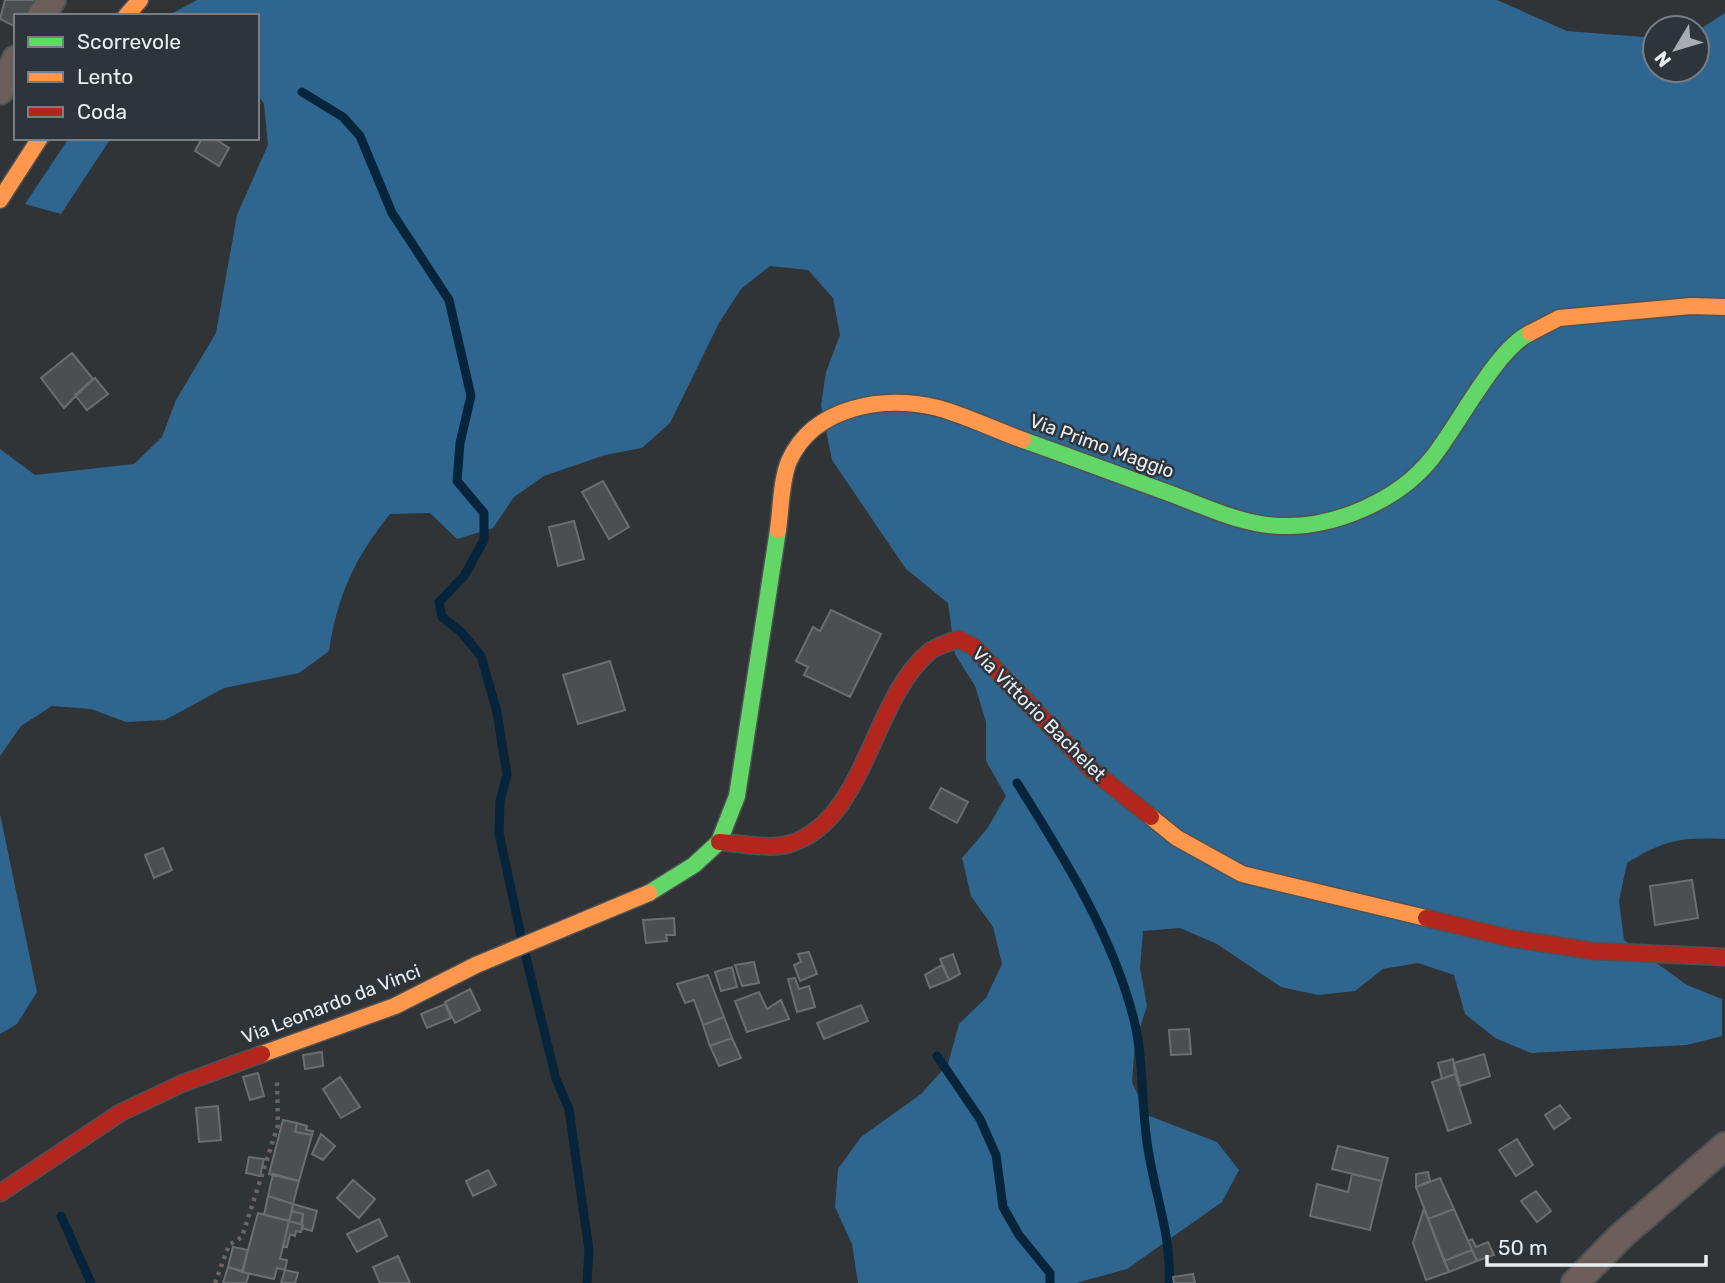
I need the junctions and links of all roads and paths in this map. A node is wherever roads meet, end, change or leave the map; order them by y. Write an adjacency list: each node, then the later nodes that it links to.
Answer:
1 (140, 0): 2 (street)
2 (128, 14)
3 (14, 63): 4 (street)
4 (0, 91)
5 (39, 140): 6 (street)
6 (0, 200)
7 (1725, 307): 8 (street, Via Primo Maggio)
8 (719, 842): 9 (street, Via Vittorio Bachelet); 10 (street, Via Leonardo da Vinci)
9 (1725, 957)
10 (271, 1051): 12 (street, Via Leonardo da Vinci); 13 (path)
11 (1725, 1146): 14 (street)
12 (0, 1193)
13 (215, 1283)
14 (1574, 1283)

